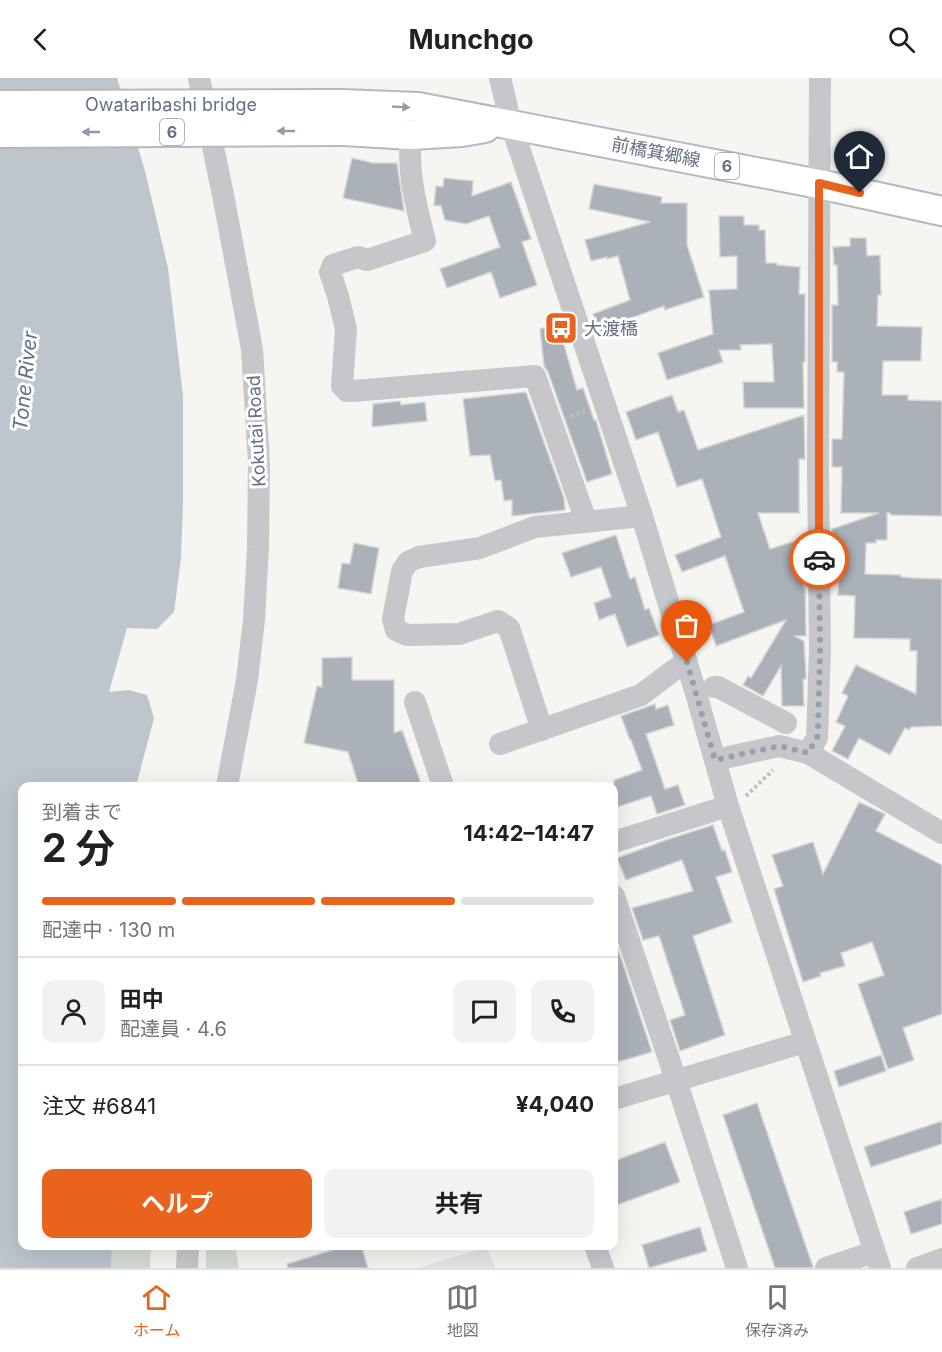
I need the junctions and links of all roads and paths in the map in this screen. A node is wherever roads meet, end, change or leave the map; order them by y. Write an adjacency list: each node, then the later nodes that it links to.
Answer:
1 (199, 78): 23 (street, Kokutai Road)
2 (501, 78): 6 (street)
3 (820, 78): 9 (street)
4 (0, 105): 5 (main road, Owataribashi bridge / 6, bridge)
5 (343, 117): 6 (main road, 前橋箕郷線 / 6, one-way to 6); 7 (main road, Owataribashi bridge / 6, one-way to 7, bridge); 8 (main road, 前橋箕郷線 / 6)
6 (511, 124): 8 (main road, 前橋箕郷線 / 6); 9 (main road, 前橋箕郷線 / 6); 11 (street)
7 (0, 133)
8 (411, 135): 12 (street)
9 (819, 183): 10 (main road, 前橋箕郷線 / 6); 21 (street)
10 (942, 211)
11 (604, 405): 12 (path); 13 (street)
12 (552, 423): 14 (street)
13 (642, 516): 14 (street); 15 (street)
14 (586, 521): 19 (street)
15 (687, 662): 19 (street); 22 (street)
16 (714, 687): 18 (street)
17 (415, 702): 24 (street)
18 (786, 723)
19 (542, 730): 20 (street)
20 (500, 744)
21 (808, 753): 22 (street); 26 (street)
22 (715, 760): 25 (street)
23 (228, 782)
24 (442, 782)
25 (728, 806): 27 (street); 29 (street)
26 (942, 833)
27 (618, 841)
28 (618, 908): 30 (street)
29 (805, 1042): 30 (street); 35 (street)
30 (676, 1080): 31 (street); 38 (street)
31 (618, 1099)
32 (188, 1250): 36 (street)
33 (597, 1250): 37 (street)
34 (942, 1259): 40 (street)
35 (877, 1260): 39 (street)
36 (187, 1268)
37 (603, 1268)
38 (737, 1268)
39 (826, 1268)
40 (916, 1268)

